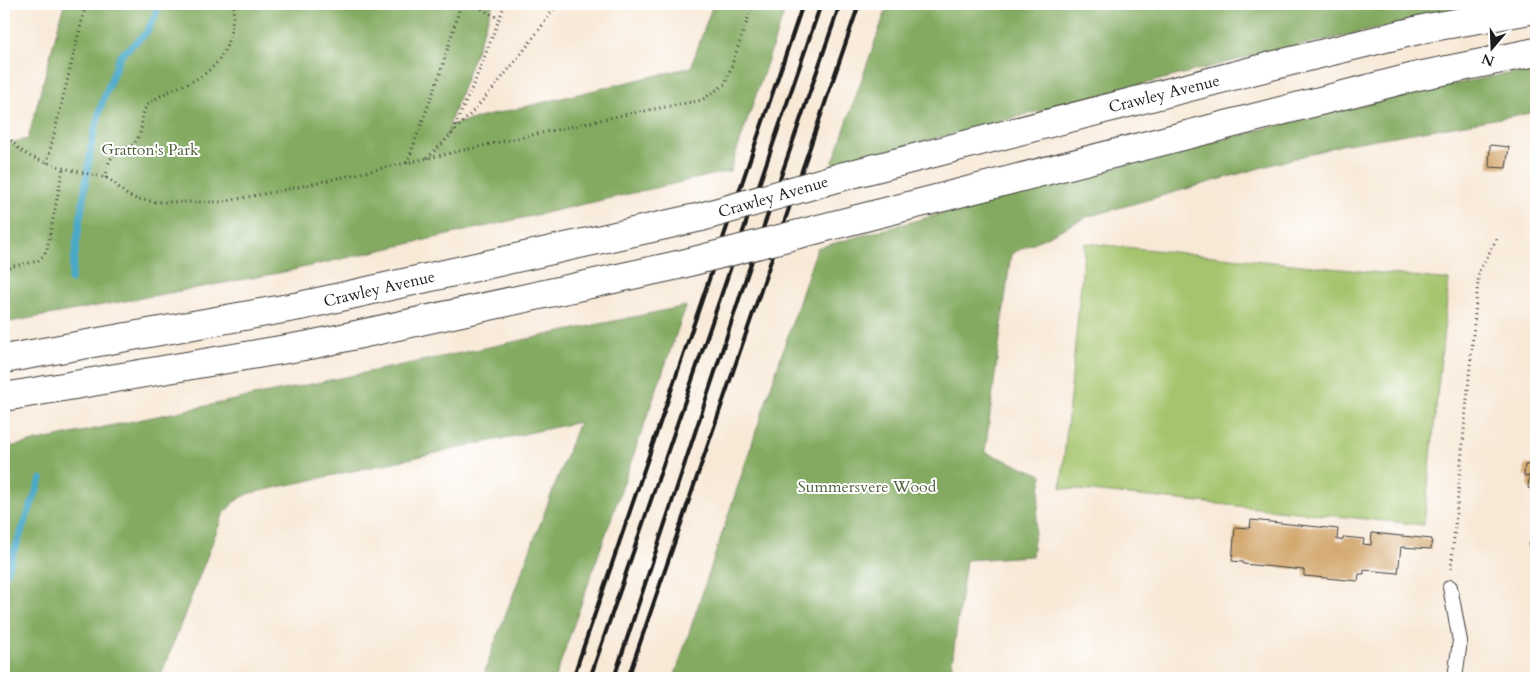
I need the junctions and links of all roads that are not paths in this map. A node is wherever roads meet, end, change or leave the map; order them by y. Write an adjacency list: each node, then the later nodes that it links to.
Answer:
1 (1536, 9): 3 (main road, Crawley Avenue, bridge)
2 (1536, 52): 4 (main road, bridge)
3 (4, 359)
4 (4, 397)
5 (1450, 587): 6 (lane)
6 (1455, 678)

